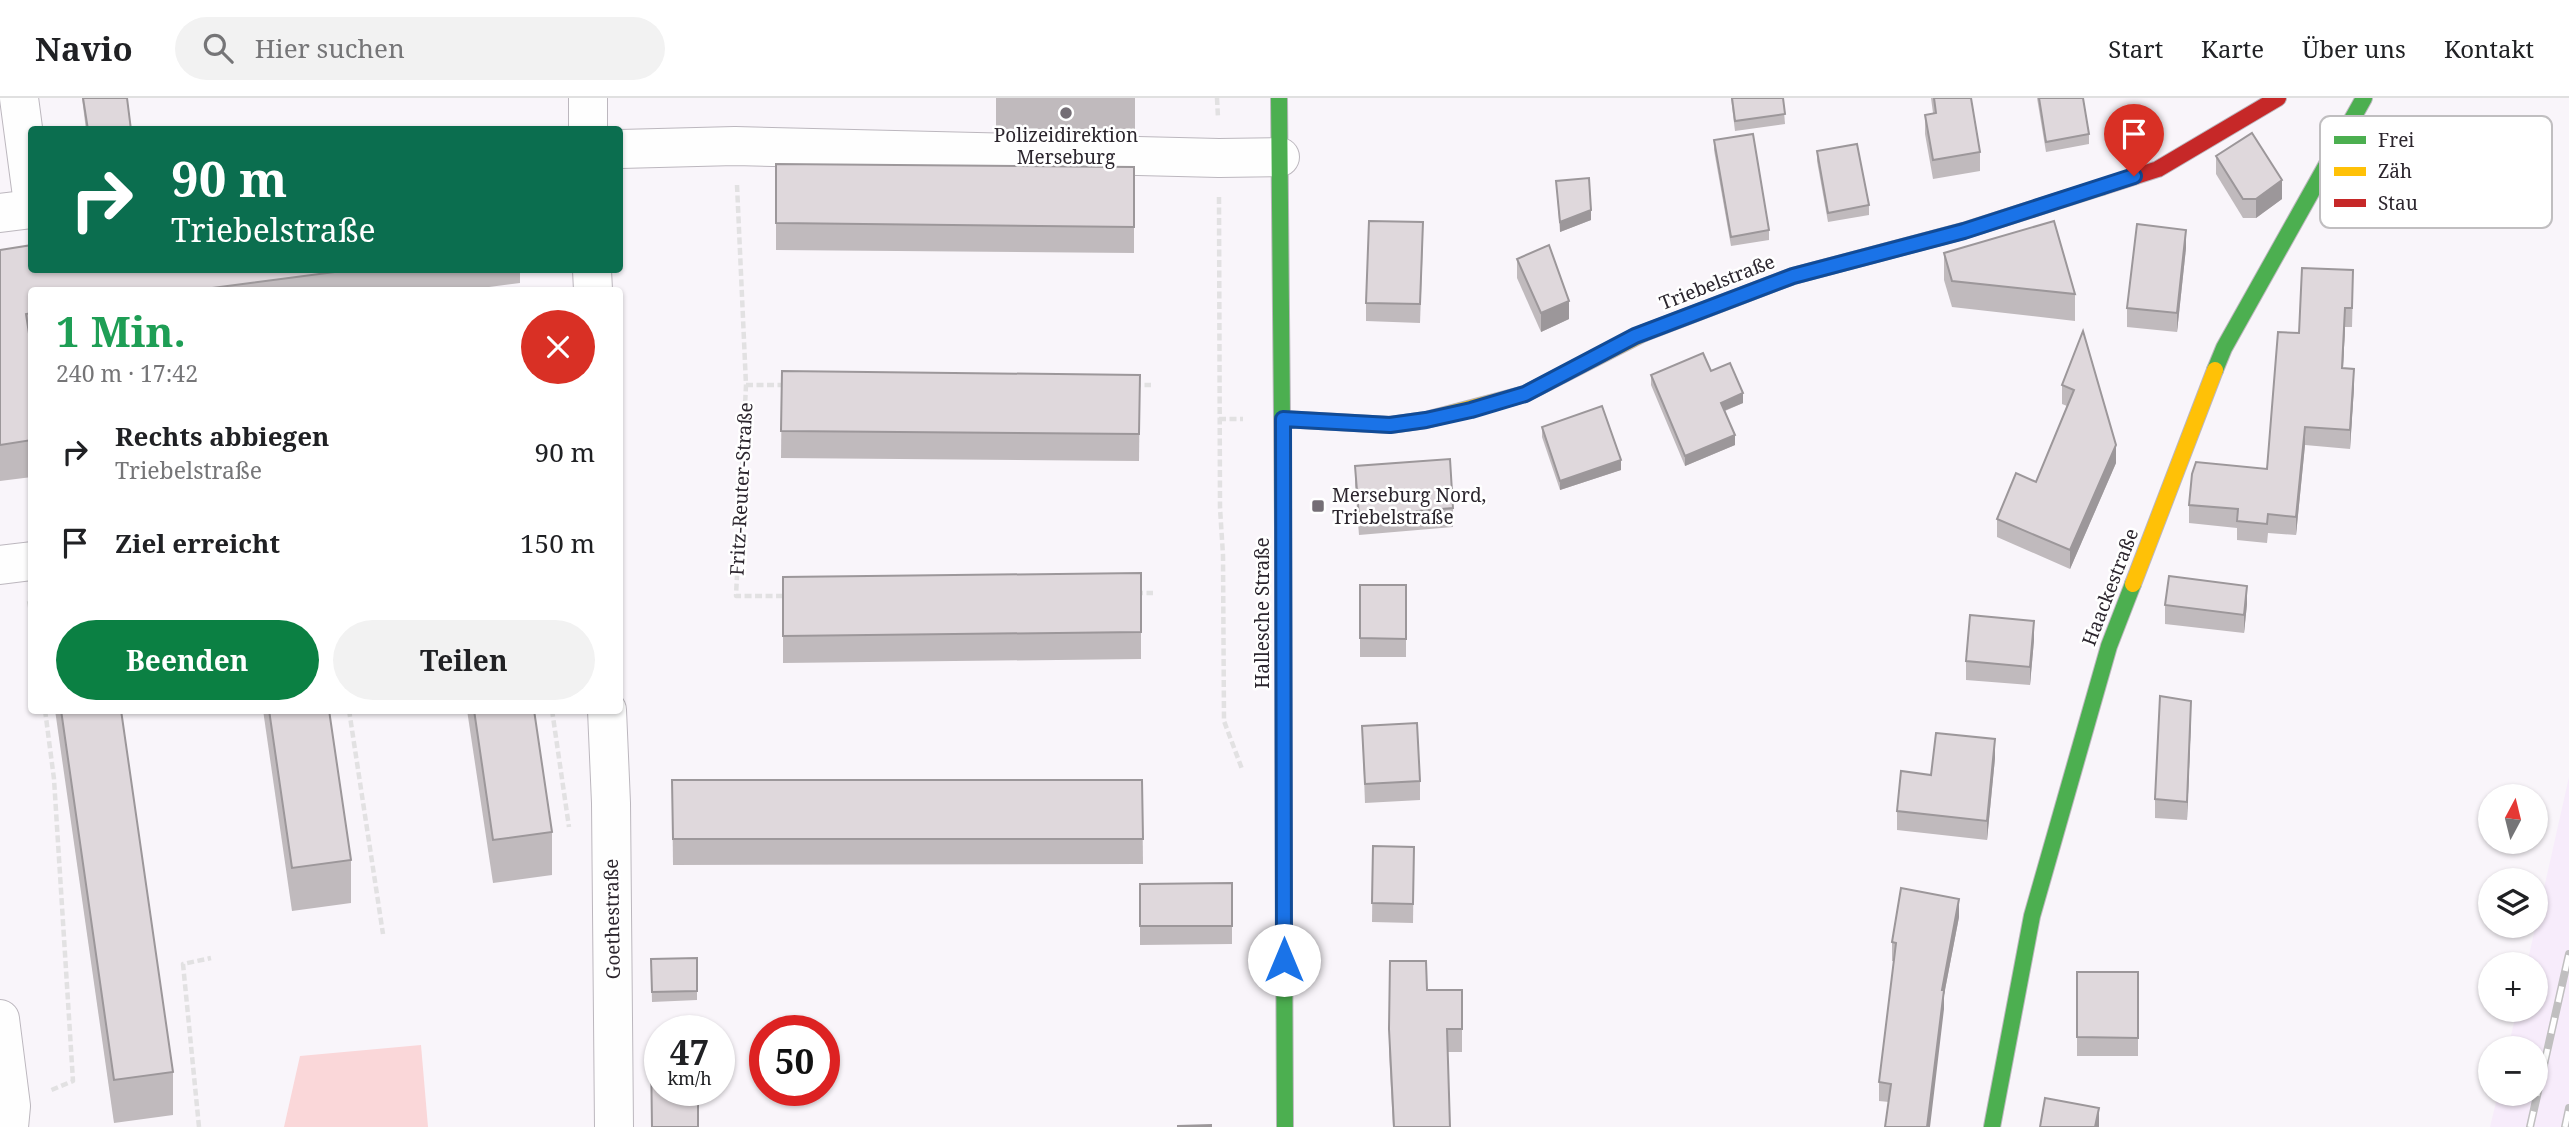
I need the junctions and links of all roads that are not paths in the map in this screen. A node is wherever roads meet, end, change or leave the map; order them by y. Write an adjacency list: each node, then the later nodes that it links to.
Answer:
1 (19, 98): 10 (street)
2 (588, 98): 7 (street)
3 (1279, 98): 9 (street, Hallesche Straße)
4 (2278, 98): 14 (street, Triebelstraße)
5 (2364, 98): 6 (street, Haackestraße)
6 (2354, 116)
7 (588, 126)
8 (623, 149): 9 (street)
9 (1280, 157): 14 (street, Hallesche Straße)
10 (28, 166)
11 (2320, 177): 22 (street, Haackestraße)
12 (28, 210): 13 (street)
13 (0, 213)
14 (1283, 419): 21 (street, Hallesche Straße)
15 (28, 562): 16 (street)
16 (0, 565)
17 (607, 714): 20 (street, Goethestraße)
18 (0, 1019): 19 (street)
19 (10, 1117)
20 (614, 1127)
21 (1285, 1127)
22 (1992, 1127)

